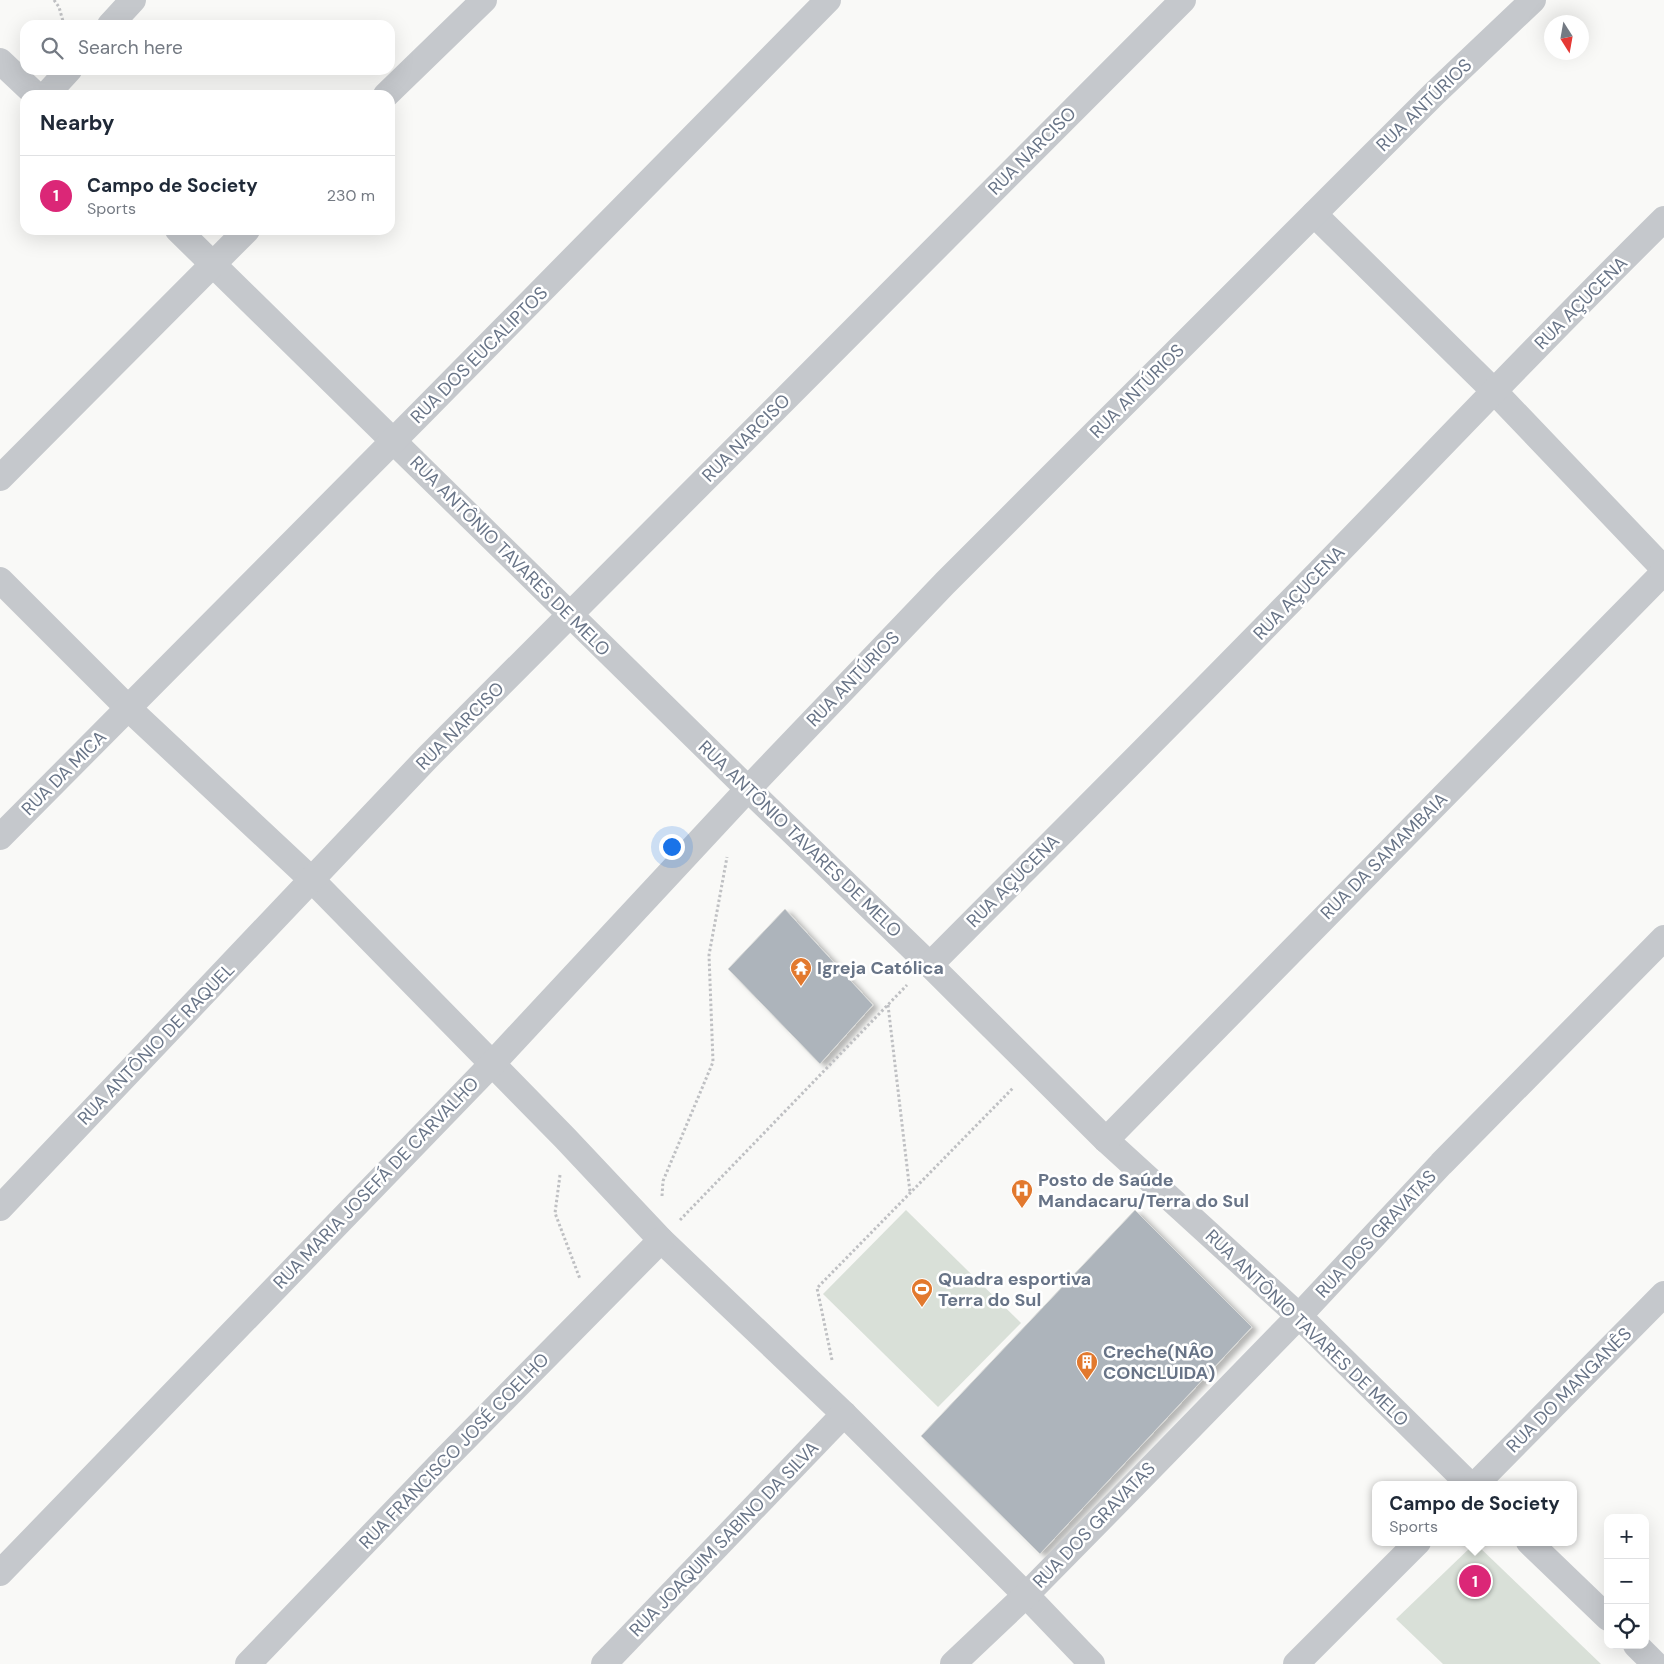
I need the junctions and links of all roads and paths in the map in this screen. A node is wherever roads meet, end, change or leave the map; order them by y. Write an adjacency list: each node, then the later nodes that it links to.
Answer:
1 (54, 0): 7 (path)
2 (133, 0): 8 (street)
3 (484, 0): 13 (street)
4 (828, 0): 20 (street, RUA DOS EUCALIPTOS)
5 (1183, 0): 24 (street, RUA NARCISO)
6 (1533, 0): 14 (street, RUA ANTÚRIOS)
7 (63, 20)
8 (115, 20)
9 (5, 74): 11 (street)
10 (64, 75): 12 (street)
11 (29, 90)
12 (51, 90)
13 (391, 90)
14 (1314, 214): 19 (street); 26 (street, RUA ANTÚRIOS)
15 (1664, 219): 19 (street, RUA AÇUCENA)
16 (183, 235): 18 (street, RUA ANTÔNIO TAVARES DE MELO)
17 (242, 235): 18 (street)
18 (213, 263): 20 (street, RUA ANTÔNIO TAVARES DE MELO); 21 (street)
19 (1495, 392): 22 (street); 31 (street, RUA AÇUCENA)
20 (394, 441): 24 (street, RUA ANTÔNIO TAVARES DE MELO); 25 (street, RUA DOS EUCALIPTOS)
21 (0, 478)
22 (1664, 571): 36 (street, RUA DA SAMAMBAIA)
23 (0, 580): 25 (street)
24 (570, 615): 26 (street, RUA ANTÔNIO TAVARES DE MELO); 29 (street, RUA NARCISO)
25 (128, 708): 27 (street, RUA DA MICA); 29 (street)
26 (748, 789): 31 (street, RUA ANTÔNIO TAVARES DE MELO); 33 (street, RUA MARIA JOSEFÁ DE CARVALHO)
27 (0, 837)
28 (728, 850): 39 (path)
29 (312, 880): 33 (street); 38 (street, RUA ANTÔNIO DE RAQUEL)
30 (1664, 938): 42 (street, RUA DOS GRAVATAS)
31 (930, 965): 32 (path); 36 (street, RUA ANTÔNIO TAVARES DE MELO)
32 (888, 1004): 37 (path); 39 (path)
33 (492, 1064): 35 (street); 49 (street, RUA MARIA JOSEFÁ DE CARVALHO)
34 (1020, 1082): 37 (path)
35 (565, 1138): 39 (street); 41 (path)
36 (1106, 1140): 42 (street, RUA ANTÔNIO TAVARES DE MELO)
37 (910, 1193): 43 (path)
38 (0, 1208)
39 (661, 1240): 41 (street, RUA FRANCISCO JOSÉ COELHO); 44 (street)
40 (1664, 1294): 46 (street, RUA DO MANGANÊS)
41 (592, 1310): 52 (street, RUA FRANCISCO JOSÉ COELHO)
42 (1299, 1316): 45 (street, RUA ANTÔNIO TAVARES DE MELO); 50 (street, RUA DOS GRAVATAS)
43 (834, 1366)
44 (844, 1414): 50 (street); 53 (street, RUA JOAQUIM SABINO DA SILVA)
45 (1466, 1481)
46 (1479, 1481)
47 (1414, 1546): 56 (street)
48 (1533, 1546): 51 (street)
49 (0, 1572)
50 (1026, 1595): 54 (street, RUA DOS GRAVATAS); 55 (street)
51 (1604, 1614)
52 (248, 1664)
53 (604, 1664)
54 (953, 1664)
55 (1092, 1664)
56 (1296, 1664)

